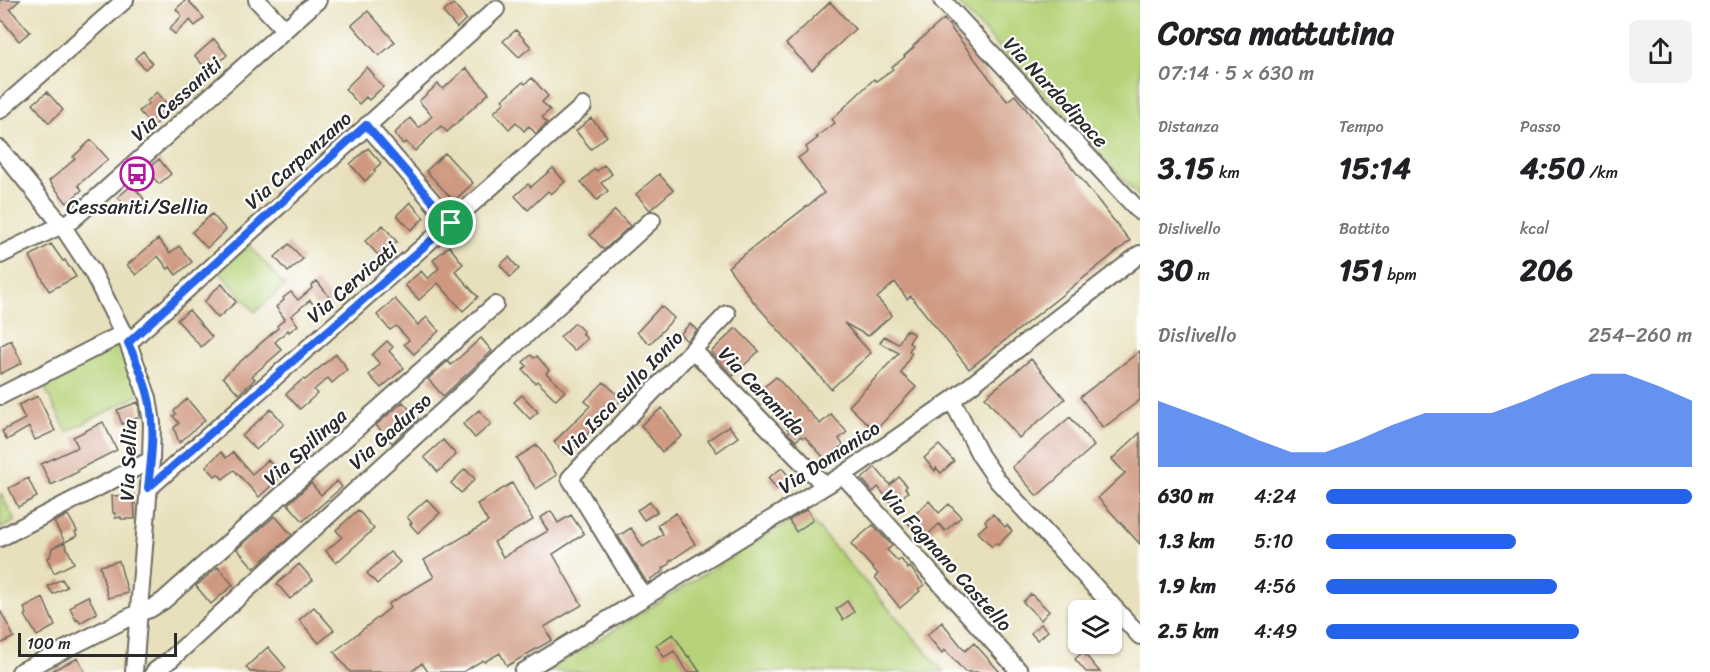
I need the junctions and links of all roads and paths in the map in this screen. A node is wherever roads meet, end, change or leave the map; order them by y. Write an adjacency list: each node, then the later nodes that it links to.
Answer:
1 (125, 0): 8 (street)
2 (257, 0): 6 (street)
3 (318, 0): 6 (street, Via Cessaniti)
4 (942, 0): 11 (street, Via Nardodipace)
5 (496, 9): 9 (street, Via Carpanzano)
6 (285, 30): 14 (street, Via Cessaniti)
7 (583, 106): 13 (street, Via Cervicati)
8 (0, 110)
9 (366, 125): 13 (street); 19 (street, Via Carpanzano)
10 (0, 149): 14 (street, Via Sellia)
11 (1140, 212)
12 (652, 220): 33 (street, Via Gadurso)
13 (451, 223): 26 (street, Via Cervicati)
14 (61, 224): 16 (street, Via Cessaniti); 19 (street, Via Sellia)
15 (1140, 254): 22 (street, Via Domanico)
16 (0, 255)
17 (495, 305): 29 (street, Via Spilinga)
18 (727, 314): 20 (street, Via Isca sullo Ionio)
19 (126, 338): 21 (street, Via Carpanzano); 23 (street, Via Sellia)
20 (693, 350): 25 (street, Via Ceramida); 28 (street, Via Isca sullo Ionio)
21 (0, 396)
22 (952, 400): 24 (street, Via Domanico); 30 (street)
23 (151, 460): 26 (street, Via Sellia); 27 (street)
24 (843, 475): 25 (street, Via Domanico); 35 (street, Via Fagnano Castello)
25 (825, 486): 28 (street, Via Domanico)
26 (148, 488): 29 (street, Via Sellia)
27 (0, 538)
28 (644, 598): 34 (street, Via Domanico)
29 (138, 614): 31 (street, Via Spilinga); 32 (street, Via Sellia)
30 (1140, 636)
31 (20, 672)
32 (134, 672)
33 (154, 672)
34 (523, 672)
35 (1020, 672)

